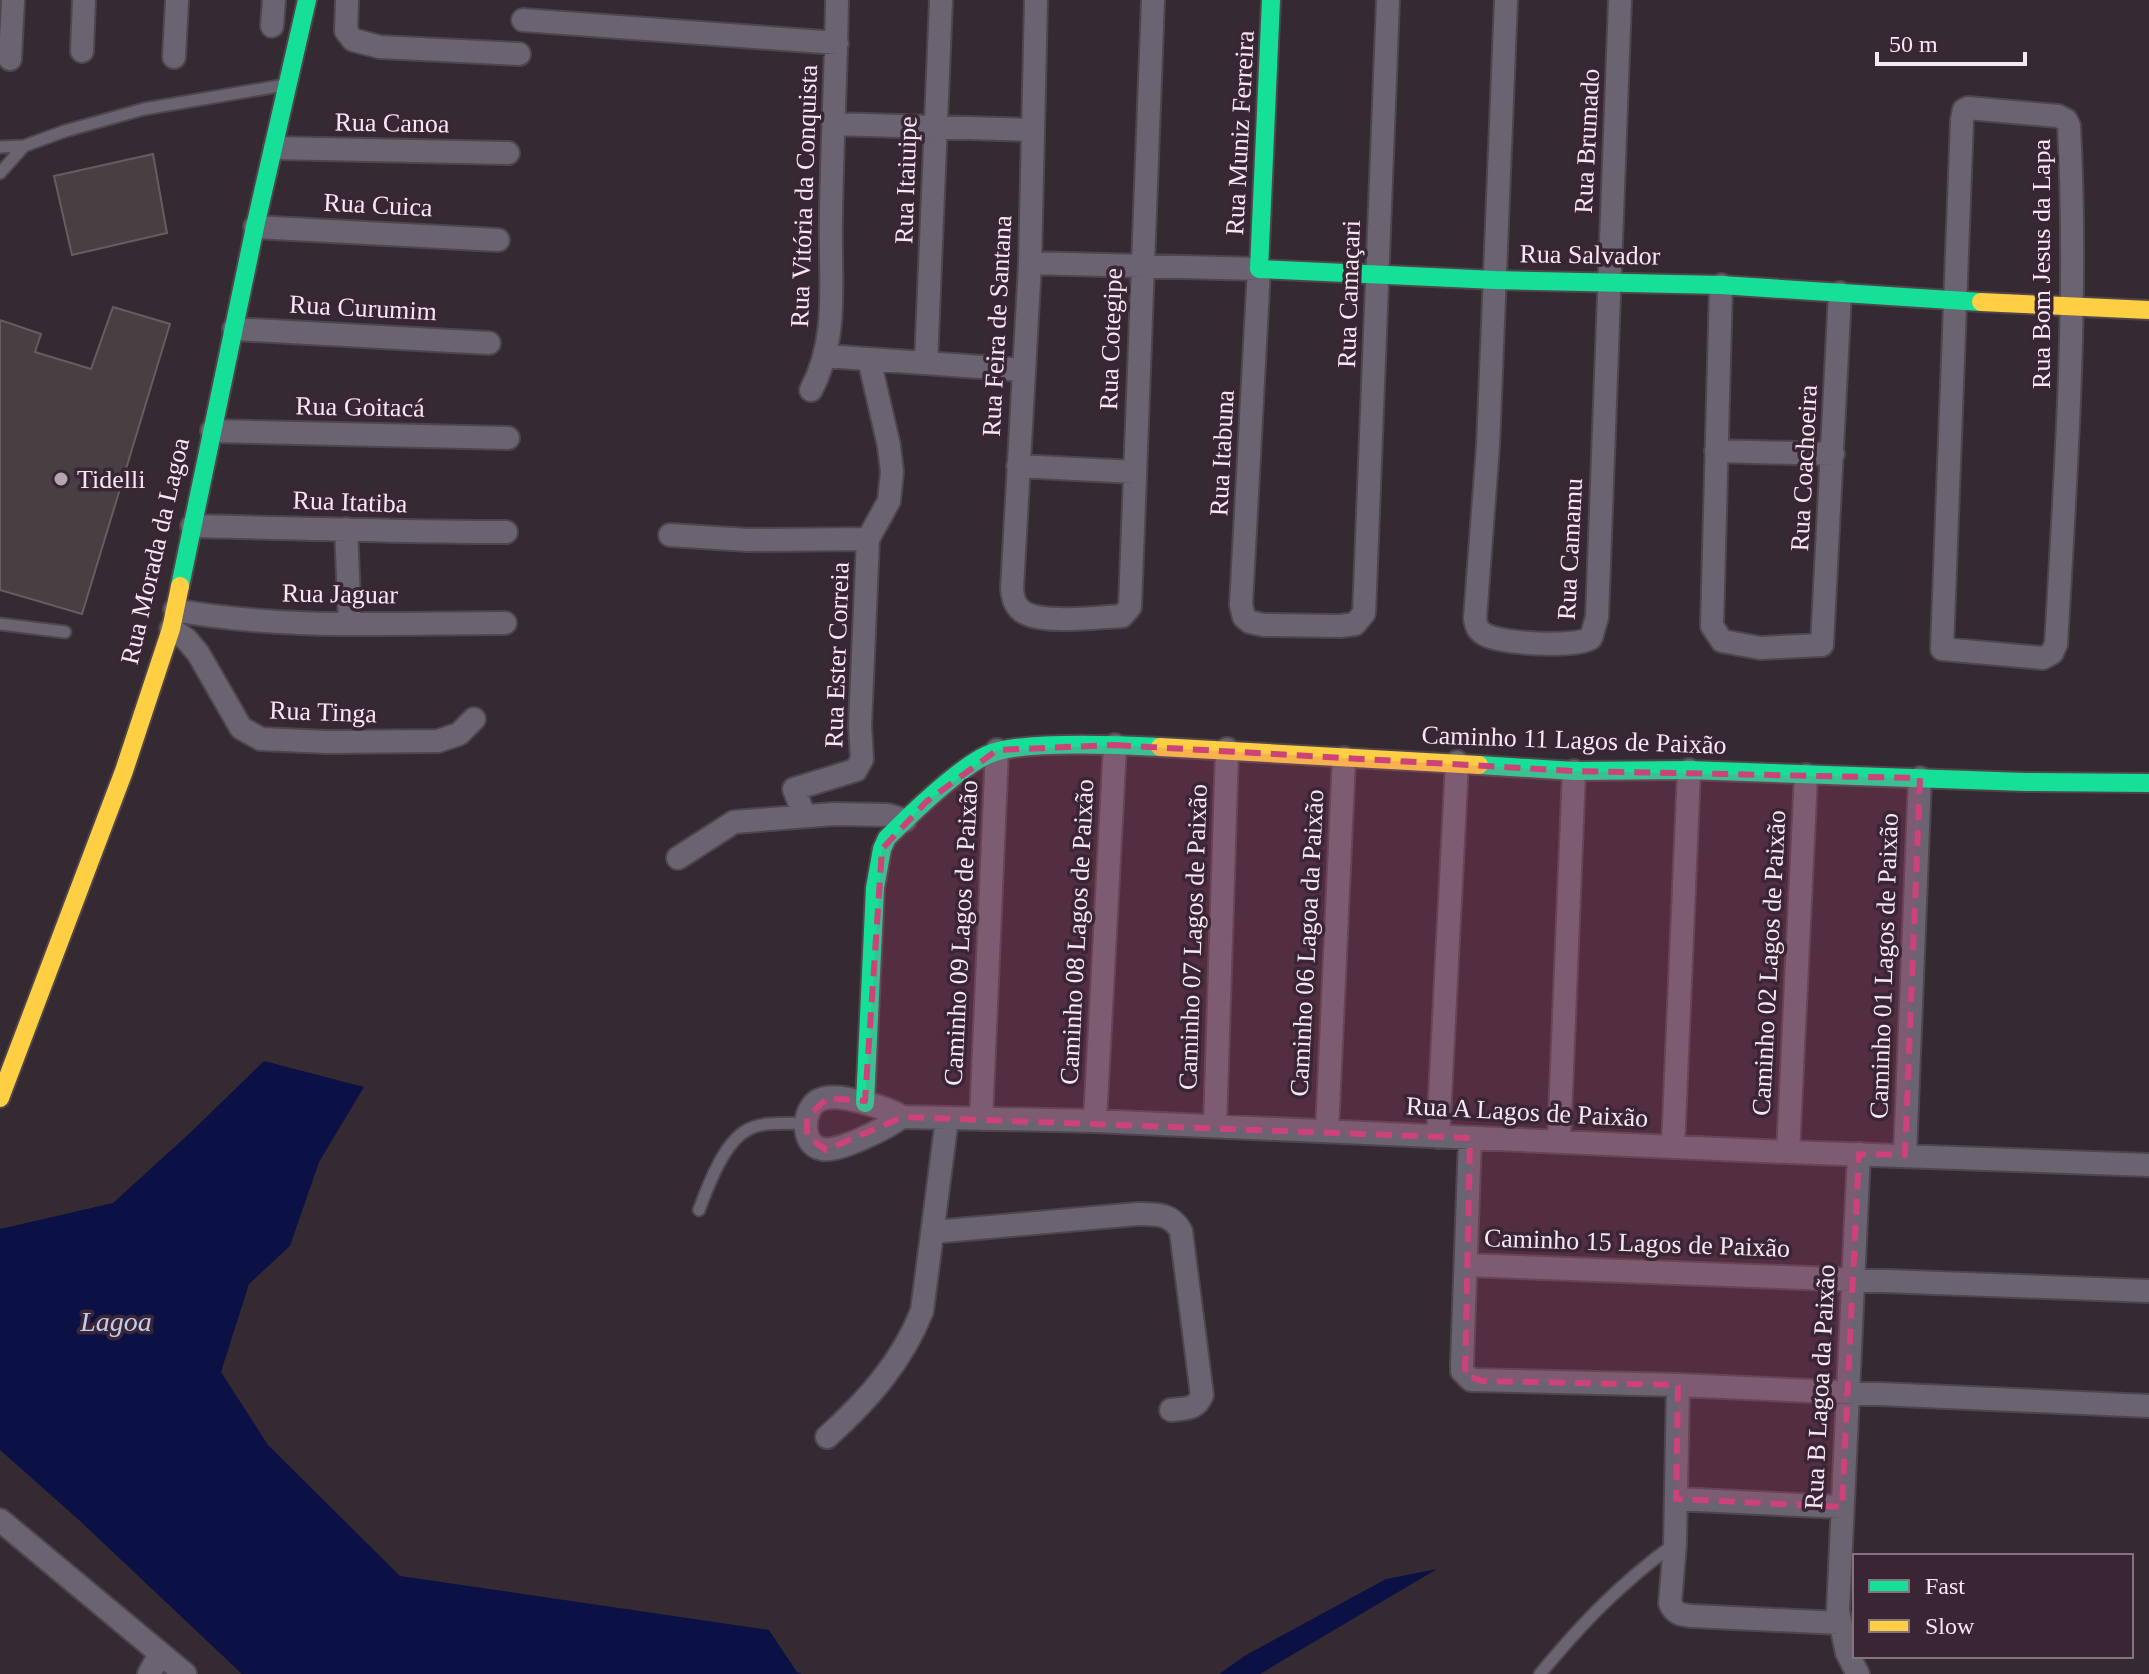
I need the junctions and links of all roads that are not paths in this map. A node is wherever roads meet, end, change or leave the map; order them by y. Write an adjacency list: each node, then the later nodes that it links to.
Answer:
1 (13, 0): 21 (street)
2 (84, 0): 18 (street)
3 (177, 0): 20 (street)
4 (274, 0): 16 (street)
5 (307, 0): 22 (street, Rua Morada da Lagoa)
6 (347, 0): 19 (street)
7 (837, 0): 17 (street, Rua Vitória da Conquista)
8 (941, 0): 24 (street, Rua Itaiuipe)
9 (1036, 0): 25 (street, Rua Feira de Santana)
10 (1153, 0): 34 (street, Rua Cotegipe)
11 (1271, 0): 35 (street, Rua Muniz Ferreira)
12 (1388, 0): 36 (street, Rua Camaçari)
13 (1506, 0): 37 (street)
14 (1620, 0): 38 (street, Rua Brumado)
15 (523, 20): 17 (street)
16 (272, 26)
17 (837, 43): 23 (street, Rua Vitória da Conquista)
18 (82, 51)
19 (519, 54)
20 (174, 57)
21 (10, 59)
22 (289, 84): 26 (lane); 28 (street, Rua Morada da Lagoa)
23 (833, 124): 24 (street); 46 (street, Rua Vitória da Conquista)
24 (936, 127): 25 (street); 48 (street, Rua Itaiuipe)
25 (1032, 130): 33 (street, Rua Feira de Santana)
26 (24, 146): 27 (lane); 30 (lane)
27 (0, 147)
28 (275, 148): 29 (street, Rua Canoa); 31 (street, Rua Morada da Lagoa)
29 (508, 153)
30 (0, 173)
31 (255, 227): 32 (street, Rua Cuica); 44 (street, Rua Morada da Lagoa)
32 (498, 240)
33 (1030, 263): 34 (street, Rua Salvador); 49 (street, Rua Feira de Santana)
34 (1141, 267): 35 (street, Rua Salvador); 56 (street, Rua Cotegipe)
35 (1259, 269): 36 (street, Rua Salvador); 67 (street, Rua Itabuna)
36 (1378, 276): 37 (street, Rua Salvador); 67 (street, Rua Camaçari)
37 (1495, 280): 38 (street, Rua Salvador); 38 (street, Rua Camamu)
38 (1609, 284): 39 (street, Rua Salvador)
39 (1721, 285): 40 (street, Rua Salvador); 53 (street)
40 (1840, 293): 41 (street, Rua Salvador); 54 (street, Rua Coachoeira)
41 (1953, 301): 42 (street, Rua Salvador); 42 (street, Rua Bom Jesus da Lapa); 42 (street, Rua Bom Jesus da Lapa)
42 (2072, 307): 43 (street, Rua Salvador)
43 (2149, 310)
44 (234, 329): 45 (street, Rua Curumim); 51 (street, Rua Morada da Lagoa)
45 (489, 343)
46 (826, 356): 47 (street); 50 (street, Rua Vitória da Conquista)
47 (869, 359): 48 (street); 61 (street, Rua Ester Correia)
48 (926, 363): 49 (street)
49 (1023, 370): 55 (street, Rua Feira de Santana)
50 (811, 390)
51 (212, 431): 52 (street, Rua Goitacá); 57 (street, Rua Morada da Lagoa)
52 (508, 438)
53 (1716, 451): 54 (street); 54 (street, Rua Coachoeira)
54 (1833, 454)
55 (1018, 466): 56 (street); 62 (street, Rua Feira de Santana)
56 (1134, 472): 62 (street, Rua Cotegipe)
57 (192, 526): 58 (street, Rua Itatiba); 63 (street, Rua Morada da Lagoa)
58 (346, 529): 59 (street, Rua Itatiba); 64 (street)
59 (506, 532)
60 (670, 535): 61 (street)
61 (868, 539): 80 (street, Rua Ester Correia)
62 (1062, 618)
63 (173, 620): 64 (street, Rua Jaguar); 69 (street, Rua Tinga); 83 (street, Rua Morada da Lagoa)
64 (350, 623): 65 (street, Rua Jaguar)
65 (505, 623)
66 (0, 624): 68 (lane)
67 (1264, 625)
68 (65, 632)
69 (474, 719)
70 (1115, 745): 71 (street, Caminho 11 Lagos de Paixão); 72 (street, Caminho 11 Lagos de Paixão); 88 (street, Caminho 08 Lagos de Paixão)
71 (1227, 749): 73 (street, Caminho 11 Lagos de Paixão); 90 (street, Caminho 07 Lagos de Paixão)
72 (997, 750): 81 (street); 87 (street, Caminho 09 Lagos de Paixão)
73 (1344, 758): 74 (street, Caminho 11 Lagos de Paixão); 91 (street, Caminho 06 Lagoa da Paixão)
74 (1457, 762): 76 (street, Caminho 11 Lagos de Paixão); 92 (street)
75 (1689, 770): 76 (street, Caminho 11 Lagos de Paixão); 77 (street, Caminho 11 Lagos de Paixão); 95 (street)
76 (1574, 771): 94 (street)
77 (1806, 775): 78 (street, Caminho 11 Lagos de Paixão); 96 (street, Caminho 02 Lagos de Paixão)
78 (1920, 778): 79 (street, Caminho 11 Lagos de Paixão); 98 (street, Caminho 01 Lagos de Paixão)
79 (2149, 783)
80 (804, 815): 81 (street); 82 (street)
81 (905, 820): 84 (street)
82 (678, 858)
83 (0, 1098)
84 (865, 1103): 85 (street, Rua A Lagos de Paixão); 89 (street, Rua A Lagos de Paixão)
85 (902, 1117): 86 (street, Rua A Lagos de Paixão); 89 (street, Rua A Lagos de Paixão)
86 (947, 1119): 87 (street, Rua A Lagos de Paixão); 101 (street)
87 (981, 1119): 88 (street, Rua A Lagos de Paixão)
88 (1095, 1121): 90 (street, Rua A Lagos de Paixão)
89 (806, 1123): 100 (lane)
90 (1215, 1126): 91 (street, Rua A Lagos de Paixão)
91 (1327, 1131): 92 (street, Rua A Lagos de Paixão)
92 (1438, 1137): 93 (street, Rua A Lagos de Paixão)
93 (1470, 1138): 94 (street, Rua A Lagos de Paixão); 102 (street)
94 (1559, 1141): 95 (street, Rua A Lagos de Paixão)
95 (1673, 1147): 96 (street, Rua A Lagos de Paixão)
96 (1788, 1152): 97 (street, Rua A Lagos de Paixão)
97 (1859, 1154): 98 (street, Rua A Lagos de Paixão); 103 (street, Rua B Lagoa da Paixão)
98 (1905, 1155): 99 (street, Rua A Lagos de Paixão)
99 (2149, 1165)
100 (699, 1210)
101 (933, 1232): 108 (street); 109 (street)
102 (1466, 1265): 103 (street, Caminho 15 Lagos de Paixão); 105 (street)
103 (1853, 1279): 104 (street, Caminho 15 Lagos de Paixão); 106 (street, Rua B Lagoa da Paixão)
104 (2149, 1291)
105 (1678, 1385): 106 (street); 110 (street)
106 (1848, 1392): 107 (street); 111 (street, Rua B Lagoa da Paixão)
107 (2149, 1406)
108 (1171, 1410)
109 (827, 1437)
110 (1676, 1499): 111 (street); 113 (street)
111 (1842, 1507): 114 (street, Rua B Lagoa da Paixão)
112 (0, 1520): 115 (street)
113 (1675, 1544): 114 (street); 117 (lane)
114 (1847, 1623): 118 (street, Rua B Lagoa da Paixão)
115 (154, 1664): 116 (street)
116 (185, 1674)
117 (1540, 1674)
118 (1858, 1674)

